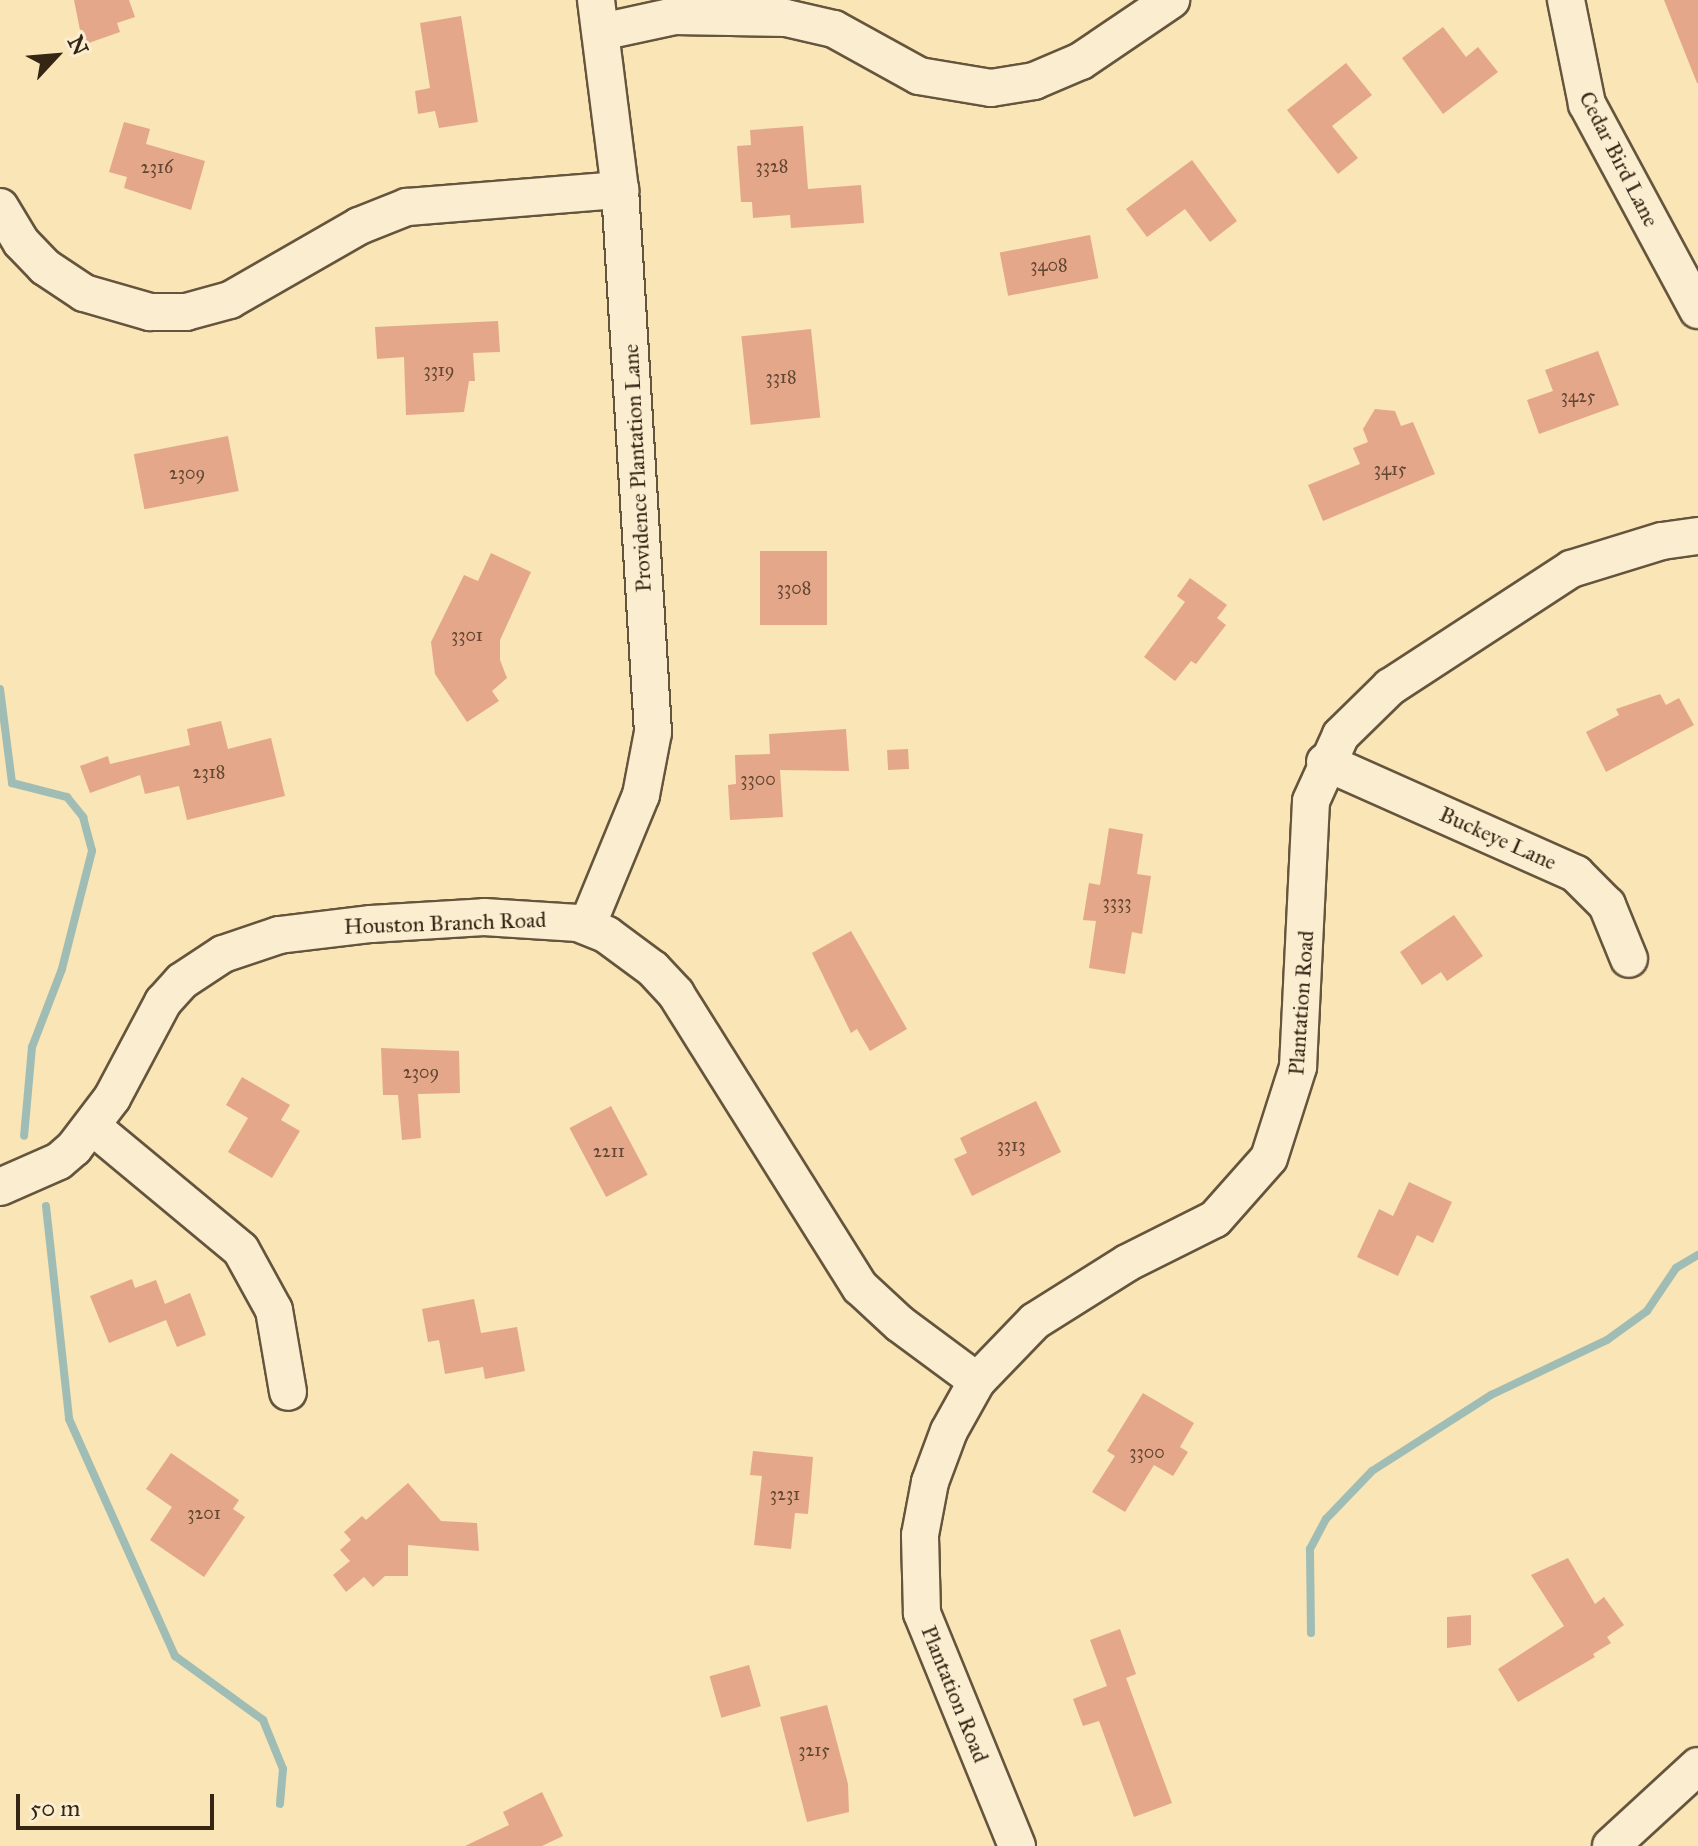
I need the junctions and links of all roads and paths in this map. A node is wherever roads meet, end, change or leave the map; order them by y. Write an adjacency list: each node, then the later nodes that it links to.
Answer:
1 (1171, 0): 3 (street)
2 (1566, 0): 6 (street, Cedar Bird Lane)
3 (599, 16): 4 (street, Providence Plantation Lane)
4 (620, 190): 5 (street); 9 (street, Providence Plantation Lane)
5 (0, 207)
6 (1698, 310)
7 (1698, 536): 8 (street, Plantation Road)
8 (1325, 762): 10 (street, Buckeye Lane); 13 (street, Plantation Road)
9 (587, 926): 11 (street, Houston Branch Road); 13 (street, Houston Branch Road)
10 (1629, 959)
11 (93, 1127): 12 (street, Houston Branch Road); 14 (street)
12 (0, 1187)
13 (977, 1381): 16 (street, Plantation Road)
14 (288, 1392)
15 (1698, 1766): 17 (street)
16 (1017, 1846)
17 (1611, 1846)

